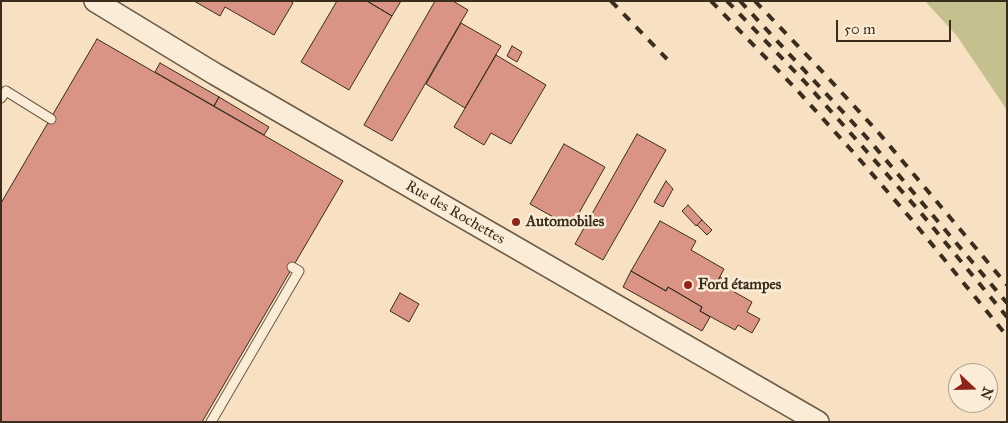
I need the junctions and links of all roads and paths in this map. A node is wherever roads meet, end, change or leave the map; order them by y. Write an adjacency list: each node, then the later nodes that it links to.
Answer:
1 (95, 1): 6 (street, Rue des Rochettes)
2 (1, 98): 3 (lane)
3 (51, 119)
4 (292, 267): 5 (lane)
5 (211, 422)
6 (818, 422)

